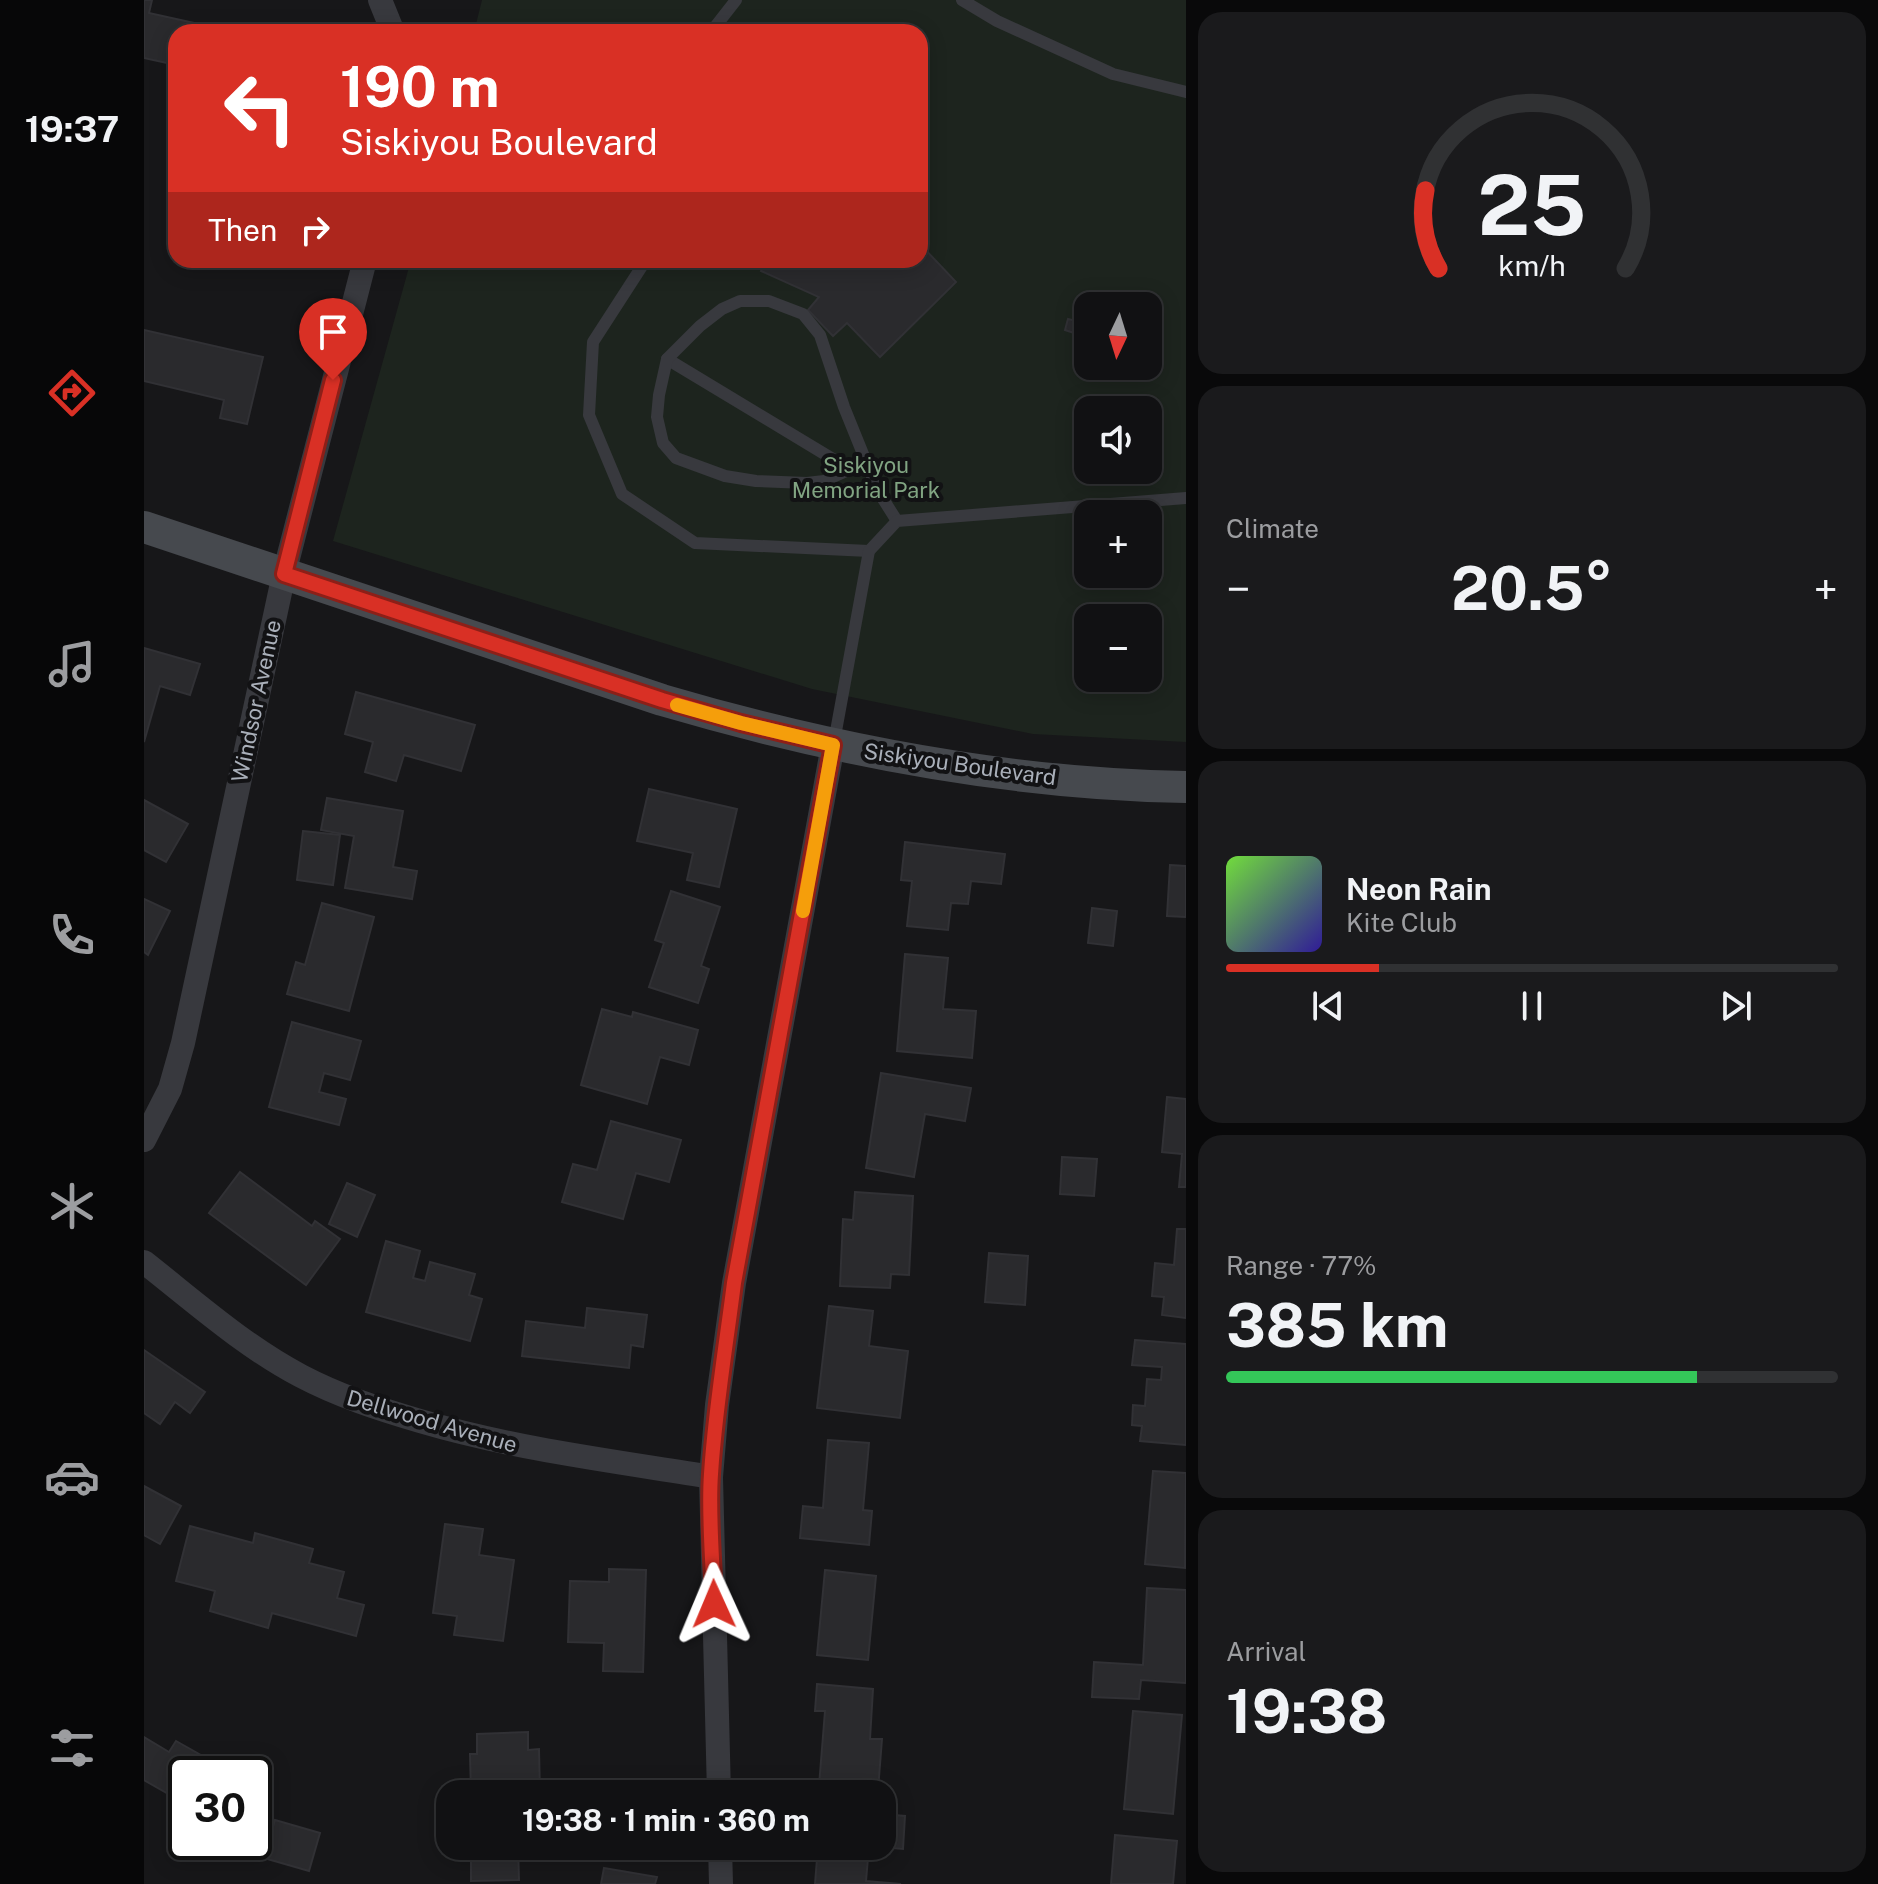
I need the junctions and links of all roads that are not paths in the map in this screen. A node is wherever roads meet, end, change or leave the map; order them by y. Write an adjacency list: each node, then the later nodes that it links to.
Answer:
1 (380, 0): 4 (street)
2 (736, 0): 5 (lane)
3 (962, 0): 6 (lane)
4 (390, 24)
5 (717, 24)
6 (1186, 92)
7 (363, 268): 16 (street, Windsor Avenue)
8 (641, 268): 15 (lane)
9 (667, 359): 10 (lane); 11 (lane); 11 (lane)
10 (866, 462): 11 (lane); 13 (lane)
11 (851, 470)
12 (1186, 498): 13 (lane)
13 (897, 521): 15 (lane)
14 (144, 527): 16 (street, Siskiyou Boulevard)
15 (869, 551): 17 (lane)
16 (284, 574): 17 (street, Siskiyou Boulevard); 19 (street, Windsor Avenue)
17 (833, 745): 18 (street, Siskiyou Boulevard); 21 (street)
18 (1186, 787)
19 (144, 1140)
20 (144, 1262): 21 (street, Dellwood Avenue)
21 (711, 1477): 22 (street)
22 (719, 1780)
23 (720, 1860): 24 (street)
24 (721, 1884)

